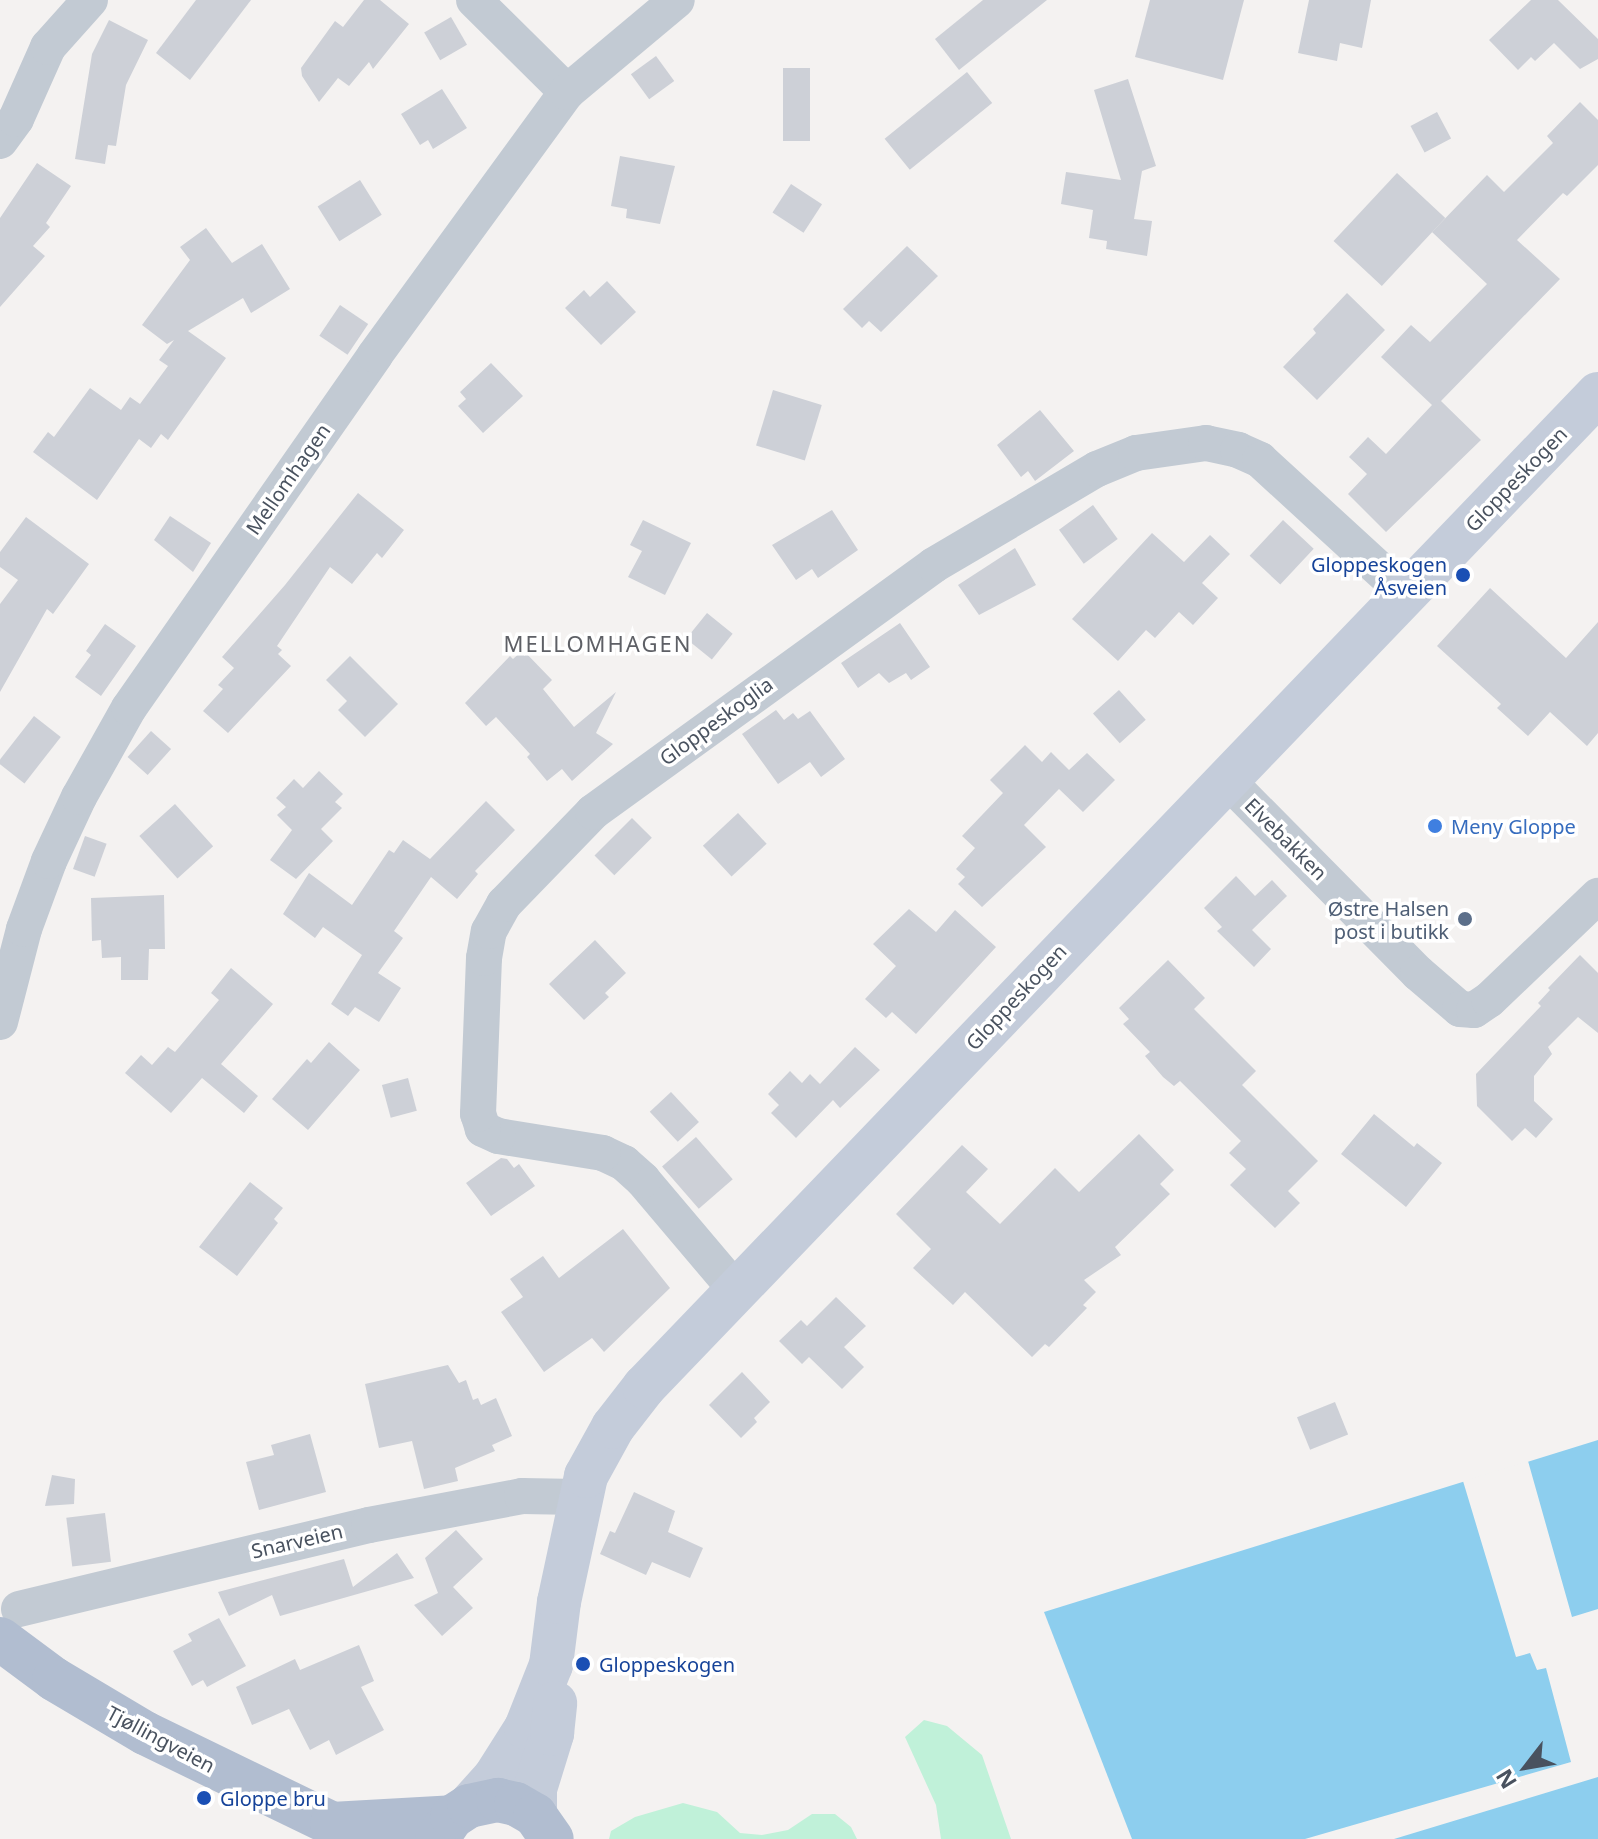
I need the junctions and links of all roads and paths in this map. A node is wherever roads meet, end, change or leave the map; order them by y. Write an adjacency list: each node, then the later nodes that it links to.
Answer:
1 (90, 0): 5 (street)
2 (474, 0): 4 (street)
3 (677, 0): 4 (street, Mellomhagen)
4 (567, 92): 10 (street, Mellomhagen)
5 (0, 141)
6 (1598, 394): 7 (main road, Gloppeskogen)
7 (1406, 594): 8 (main road, Gloppeskogen); 12 (street, Gloppeskoglia)
8 (1227, 780): 9 (street, Elvebakken); 12 (main road, Gloppeskogen)
9 (1598, 896)
10 (12, 922): 11 (street, Mellomhagen)
11 (0, 1022)
12 (735, 1289): 13 (main road, Gloppeskogen)
13 (579, 1497): 14 (street, Snarveien); 15 (main road, Gloppeskogen)
14 (10, 1624): 18 (main road, Tjøllingveien)
15 (551, 1665): 16 (main road, Gloppeskogen); 17 (main road, Gloppeskogen)
16 (453, 1820): 17 (main road, Tjøllingveien); 18 (main road, Tjøllingveien)
17 (544, 1827)
18 (342, 1832)

